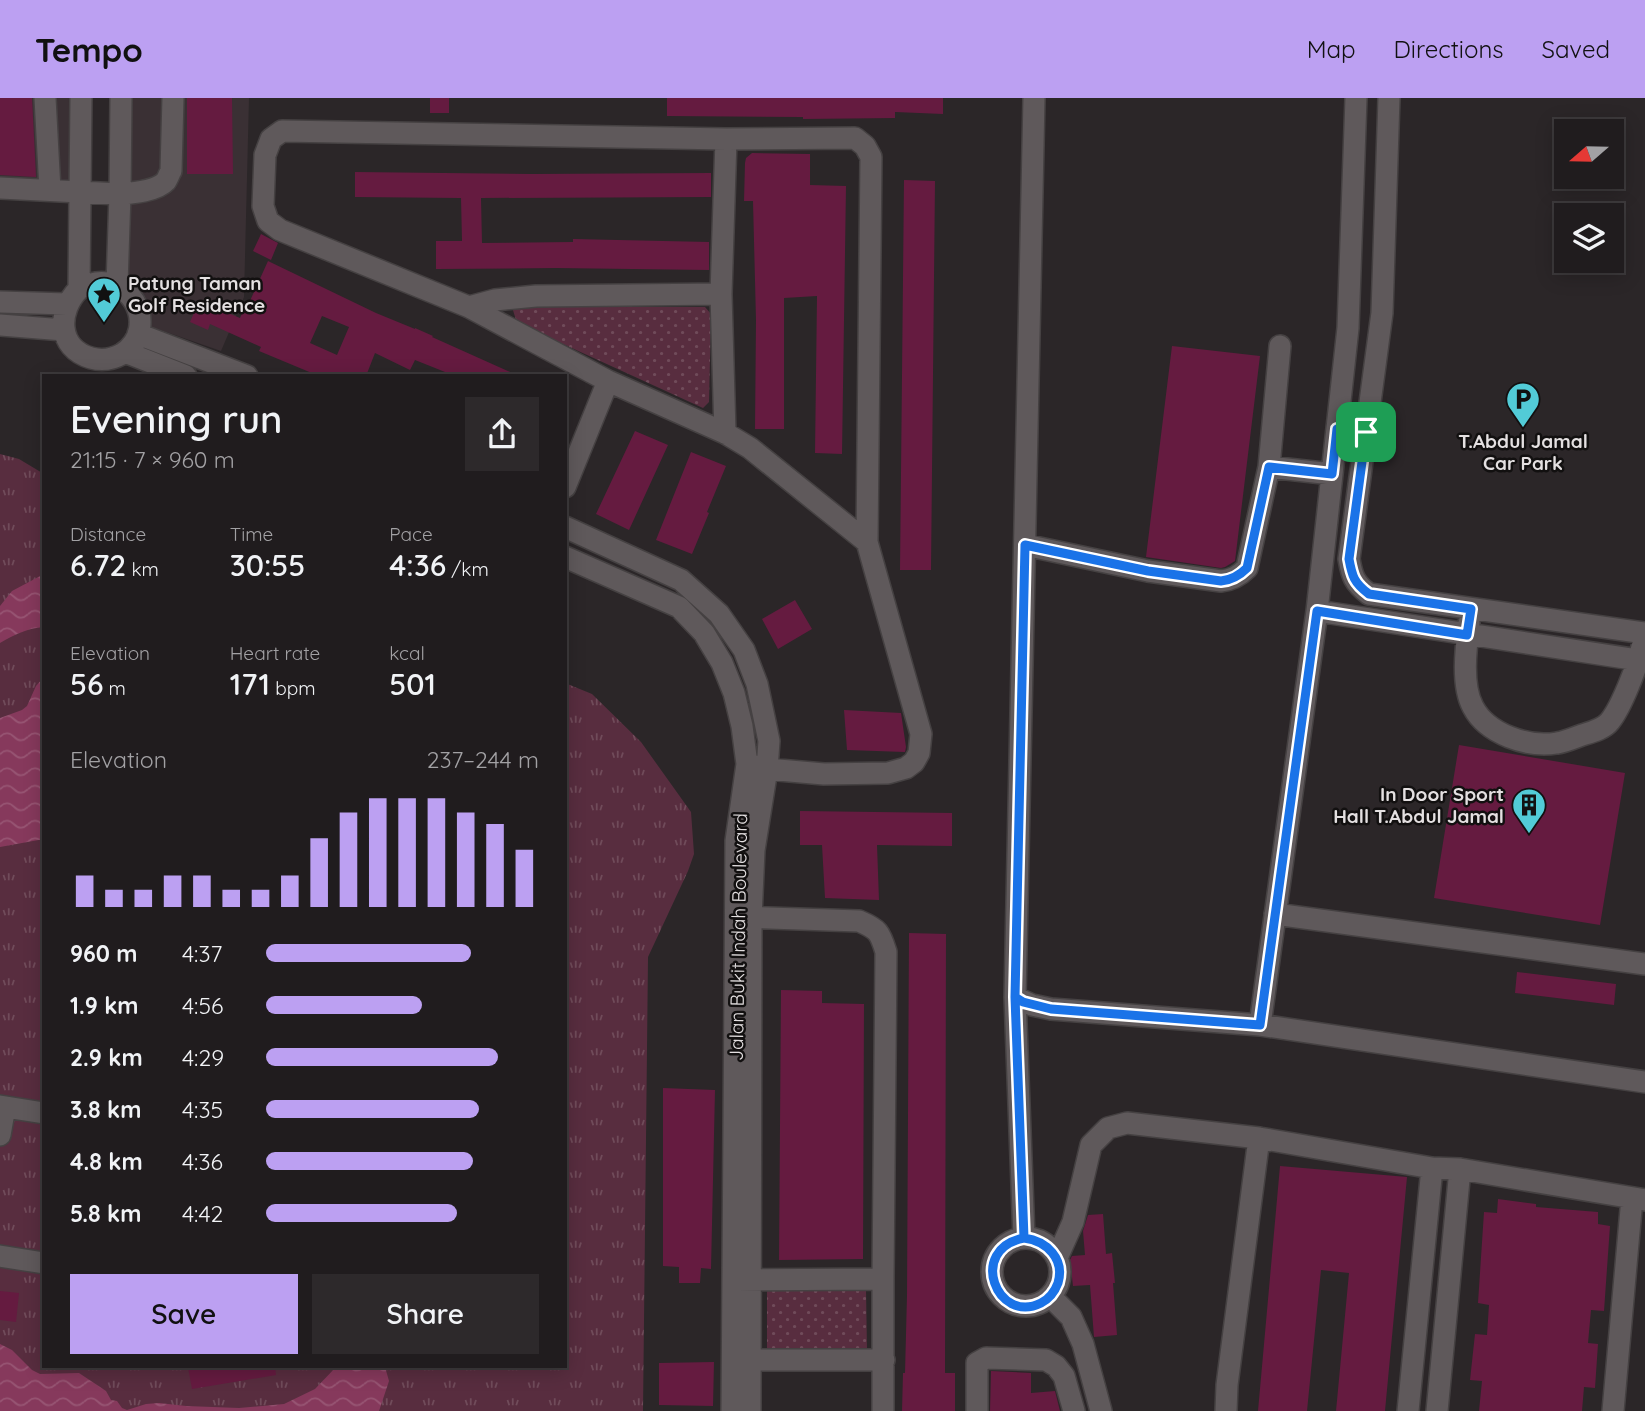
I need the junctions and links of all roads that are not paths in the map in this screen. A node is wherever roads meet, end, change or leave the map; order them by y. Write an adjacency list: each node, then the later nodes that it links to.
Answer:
1 (45, 98): 10 (street)
2 (81, 98): 11 (street)
3 (121, 98): 12 (street)
4 (173, 98): 12 (street)
5 (1034, 98): 34 (street)
6 (1356, 98): 26 (street)
7 (1389, 98): 27 (street)
8 (726, 139): 14 (street); 17 (street); 33 (street)
9 (0, 188): 10 (street)
10 (50, 190): 11 (street)
11 (81, 192): 12 (street); 15 (street)
12 (120, 194): 13 (street)
13 (117, 285): 15 (street); 20 (street)
14 (721, 294): 17 (street); 28 (street)
15 (73, 297): 16 (street); 19 (street)
16 (0, 302)
17 (469, 307): 25 (street)
18 (0, 325): 19 (street)
19 (64, 330): 22 (street)
20 (138, 334): 22 (street); 24 (street)
21 (1280, 346): 29 (street)
22 (125, 352): 23 (street)
23 (181, 374)
24 (242, 374)
25 (608, 381): 28 (street); 31 (street)
26 (1337, 429): 27 (street); 30 (street)
27 (1366, 432): 37 (street)
28 (725, 433): 33 (street)
29 (1269, 467): 30 (street); 34 (street)
30 (1332, 474): 36 (street)
31 (567, 481)
32 (567, 528): 43 (street)
33 (867, 542): 43 (street)
34 (1025, 545): 47 (street)
35 (567, 558): 43 (street)
36 (1321, 572): 37 (street); 39 (street)
37 (1352, 575): 38 (street)
38 (1471, 609): 40 (street); 41 (street)
39 (1317, 611): 41 (street); 44 (street)
40 (1645, 634): 42 (street)
41 (1467, 635): 42 (street); 42 (street)
42 (1642, 660)
43 (757, 767): 45 (street)
44 (1275, 914): 46 (street); 48 (street)
45 (744, 917): 61 (street); 62 (street)
46 (1645, 964)
47 (1015, 997): 48 (street); 57 (street)
48 (1260, 1025): 49 (street)
49 (1645, 1082)
50 (2, 1107): 51 (street); 52 (street)
51 (42, 1113)
52 (0, 1135)
53 (1259, 1138): 54 (street); 59 (street); 72 (street)
54 (1432, 1168): 55 (street); 73 (street)
55 (1460, 1169): 56 (street); 74 (street)
56 (1639, 1199): 75 (street)
57 (1024, 1238): 59 (street); 63 (street)
58 (0, 1256): 60 (street)
59 (1057, 1258): 63 (street)
60 (42, 1263)
61 (883, 1279): 62 (street); 64 (street)
62 (741, 1280): 65 (street)
63 (1050, 1296): 71 (street)
64 (884, 1360): 65 (street); 68 (street)
65 (741, 1361): 66 (street); 67 (street)
66 (732, 1411)
67 (750, 1411)
68 (883, 1411)
69 (977, 1411): 70 (street)
70 (1074, 1411)
71 (1101, 1411)
72 (1226, 1411)
73 (1408, 1411)
74 (1437, 1411)
75 (1613, 1411)

